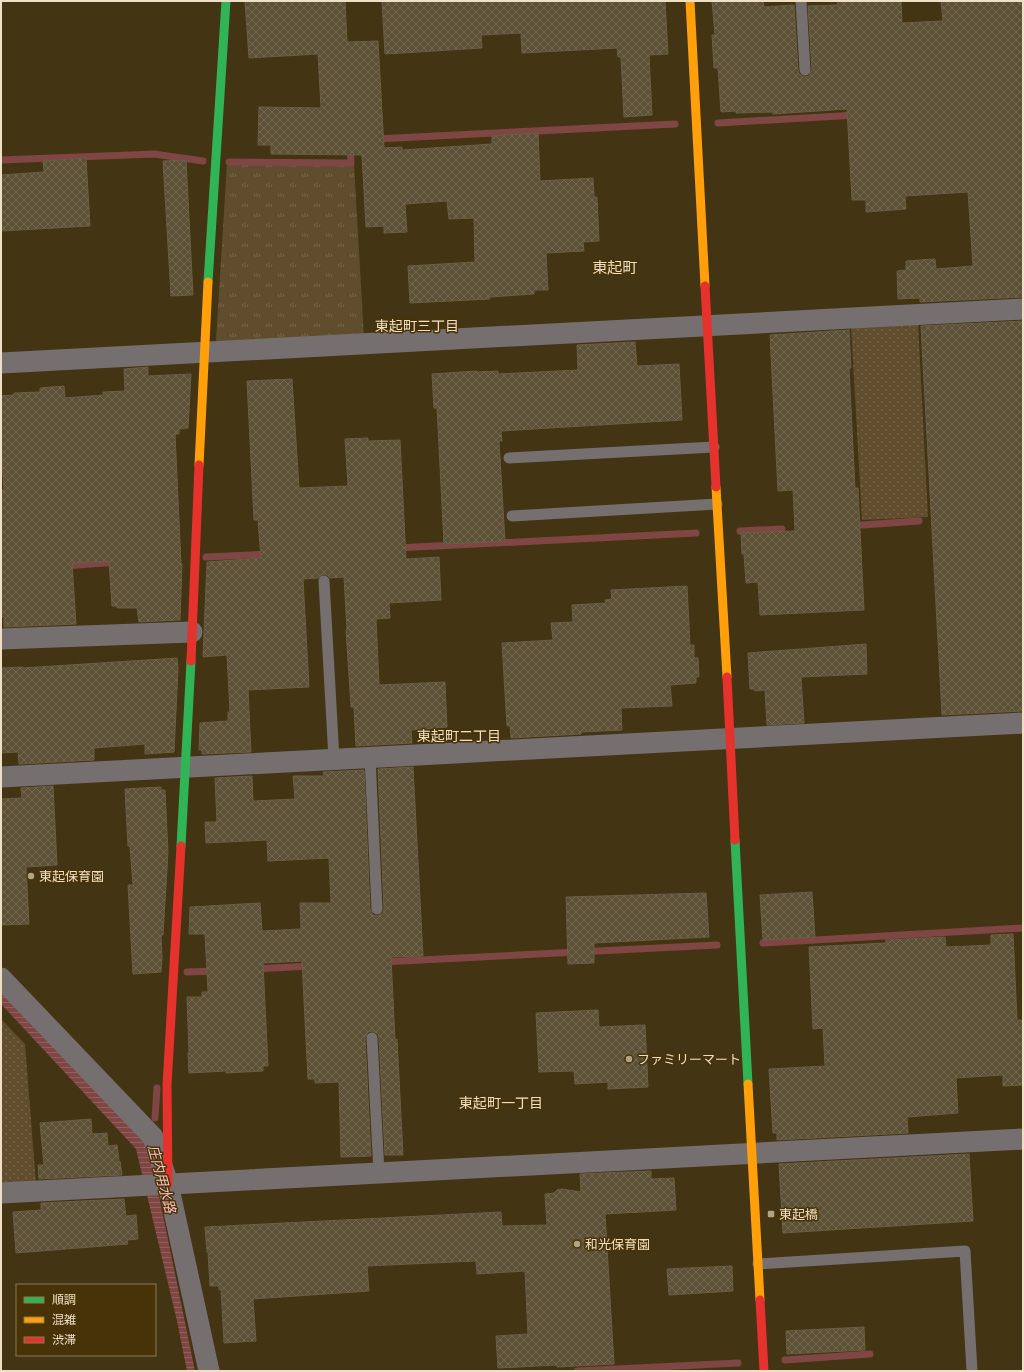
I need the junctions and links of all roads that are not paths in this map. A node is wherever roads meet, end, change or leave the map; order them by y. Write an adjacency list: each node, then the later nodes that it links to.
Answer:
1 (226, 1): 7 (street)
2 (690, 1): 6 (street)
3 (801, 1): 4 (lane)
4 (805, 70)
5 (1023, 309): 6 (street)
6 (708, 326): 7 (street); 9 (street)
7 (204, 352): 8 (street); 14 (street)
8 (1, 364)
9 (714, 447): 10 (lane); 11 (street)
10 (508, 458)
11 (717, 504): 12 (lane); 17 (street)
12 (512, 516)
13 (324, 580): 19 (lane)
14 (192, 632): 15 (street); 20 (street)
15 (1, 639)
16 (1023, 723): 17 (street)
17 (730, 739): 18 (street); 26 (street)
18 (370, 757): 19 (street); 22 (lane)
19 (334, 759): 20 (street)
20 (186, 767): 21 (street); 28 (street)
21 (1, 777)
22 (377, 909)
23 (1, 978): 28 (street)
24 (372, 1038): 27 (lane)
25 (1023, 1140): 26 (street)
26 (752, 1154): 27 (street); 30 (street)
27 (379, 1173): 28 (street)
28 (164, 1184): 29 (street); 31 (street)
29 (1, 1193)
30 (758, 1264): 32 (street); 33 (lane)
31 (209, 1371)
32 (764, 1371)
33 (972, 1371)

